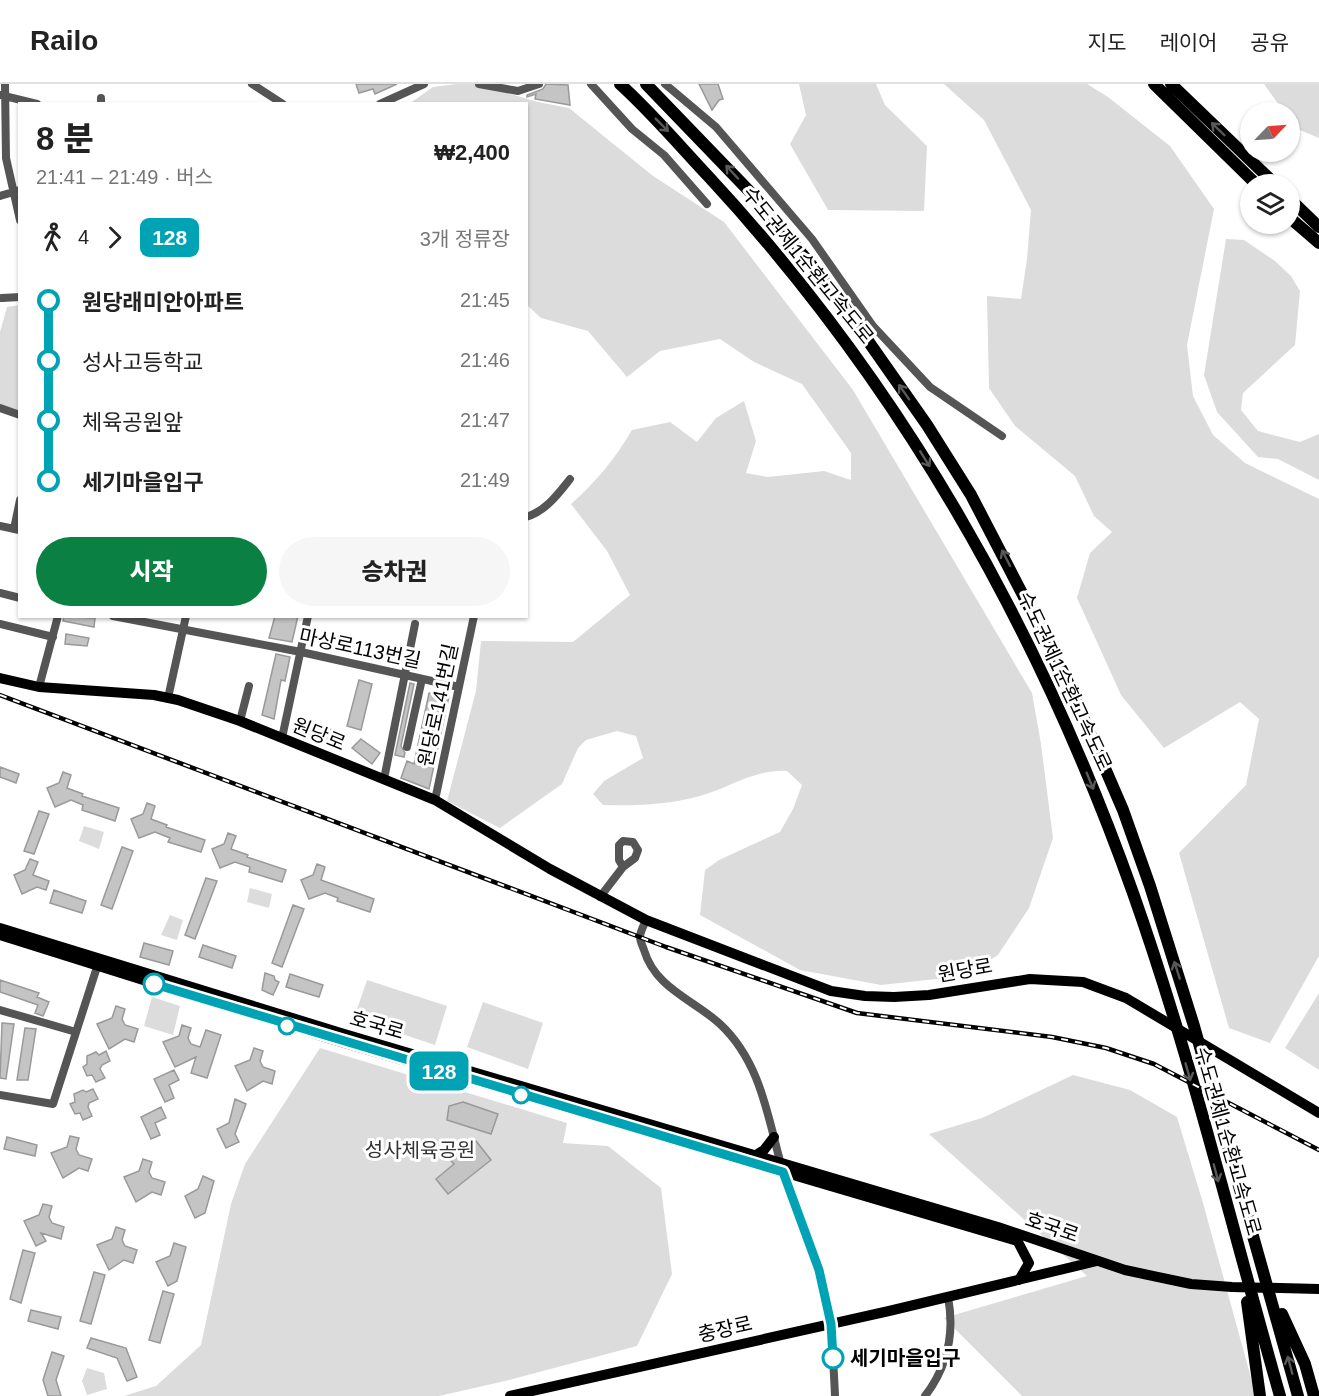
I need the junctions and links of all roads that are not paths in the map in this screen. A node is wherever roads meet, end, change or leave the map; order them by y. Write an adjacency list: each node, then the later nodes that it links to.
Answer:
1 (5, 84): 12 (street)
2 (252, 84): 14 (street)
3 (424, 84): 15 (street)
4 (479, 84): 5 (street)
5 (539, 84)
6 (591, 84): 20 (street)
7 (620, 84): 79 (highway, 수도권제1순환고속도로, one-way to 79)
8 (646, 84): 78 (highway, 수도권제1순환고속도로, one-way to 8)
9 (665, 84): 29 (street)
10 (1154, 84): 16 (highway)
11 (1171, 84): 17 (highway, one-way to 11)
12 (2, 95): 13 (street); 18 (street)
13 (30, 102)
14 (280, 102)
15 (384, 102)
16 (1246, 174)
17 (1265, 174)
18 (16, 191): 19 (street)
19 (0, 196)
20 (707, 204)
21 (1300, 208): 22 (highway)
22 (1318, 225)
23 (1300, 227): 24 (highway)
24 (1319, 243)
25 (18, 297): 26 (street)
26 (1, 300)
27 (0, 408): 28 (street)
28 (18, 414)
29 (1002, 436)
30 (570, 479): 31 (street)
31 (528, 516)
32 (0, 526): 33 (street)
33 (17, 530)
34 (0, 593): 35 (street)
35 (18, 598)
36 (57, 618): 44 (street)
37 (123, 618): 43 (street, 마상로113번길)
38 (186, 618): 43 (street)
39 (308, 618): 45 (street)
40 (474, 618): 51 (street, 원당로141번길)
41 (0, 624): 44 (street)
42 (415, 624): 46 (street)
43 (183, 630): 45 (street, 마상로113번길); 52 (street)
44 (52, 637): 50 (street)
45 (301, 652): 46 (street, 마상로113번길); 54 (street)
46 (405, 675): 48 (street, 마상로113번길); 56 (street)
47 (0, 678): 50 (main road, 원당로)
48 (422, 679): 51 (street, 마상로113번길); 55 (street)
49 (249, 686): 53 (street)
50 (39, 687): 52 (main road, 원당로)
51 (459, 687): 57 (street, 원당로141번길)
52 (168, 698): 53 (main road, 원당로)
53 (240, 721): 54 (main road, 원당로)
54 (282, 738): 56 (main road, 원당로)
55 (408, 747)
56 (384, 779): 57 (main road, 원당로)
57 (435, 800): 59 (main road, 원당로)
58 (623, 867): 59 (street)
59 (600, 897): 60 (main road, 원당로)
60 (646, 920): 67 (main road, 원당로); 68 (street)
61 (0, 928): 69 (main road, 호국로)
62 (0, 936): 63 (main road, 호국로)
63 (97, 967): 65 (street); 70 (main road, 호국로)
64 (0, 1010): 65 (street)
65 (76, 1032): 66 (street)
66 (0, 1095)
67 (1319, 1113)
68 (774, 1137): 69 (main road); 70 (street)
69 (756, 1155): 70 (main road, 호국로)
70 (782, 1168): 71 (main road, 호국로); 72 (main road, 호국로); 77 (street)
71 (1018, 1242): 72 (main road, 호국로); 73 (main road)
72 (1092, 1262): 73 (main road, 충장로); 74 (main road, 호국로); 75 (main road, 호국로)
73 (1019, 1280): 76 (main road, 충장로)
74 (1319, 1289)
75 (1319, 1295)
76 (948, 1297): 77 (main road, 충장로); 84 (street)
77 (831, 1324): 82 (main road, 충장로); 83 (street)
78 (1285, 1332): 80 (highway); 87 (highway, 수도권제1순환고속도로, one-way to 78)
79 (1257, 1337): 85 (highway); 86 (highway, 수도권제1순환고속도로)
80 (1305, 1364): 81 (highway); 88 (highway)
81 (1319, 1391)
82 (510, 1396)
83 (835, 1396)
84 (925, 1396)
85 (1260, 1396)
86 (1280, 1396)
87 (1298, 1396)
88 (1314, 1396)

